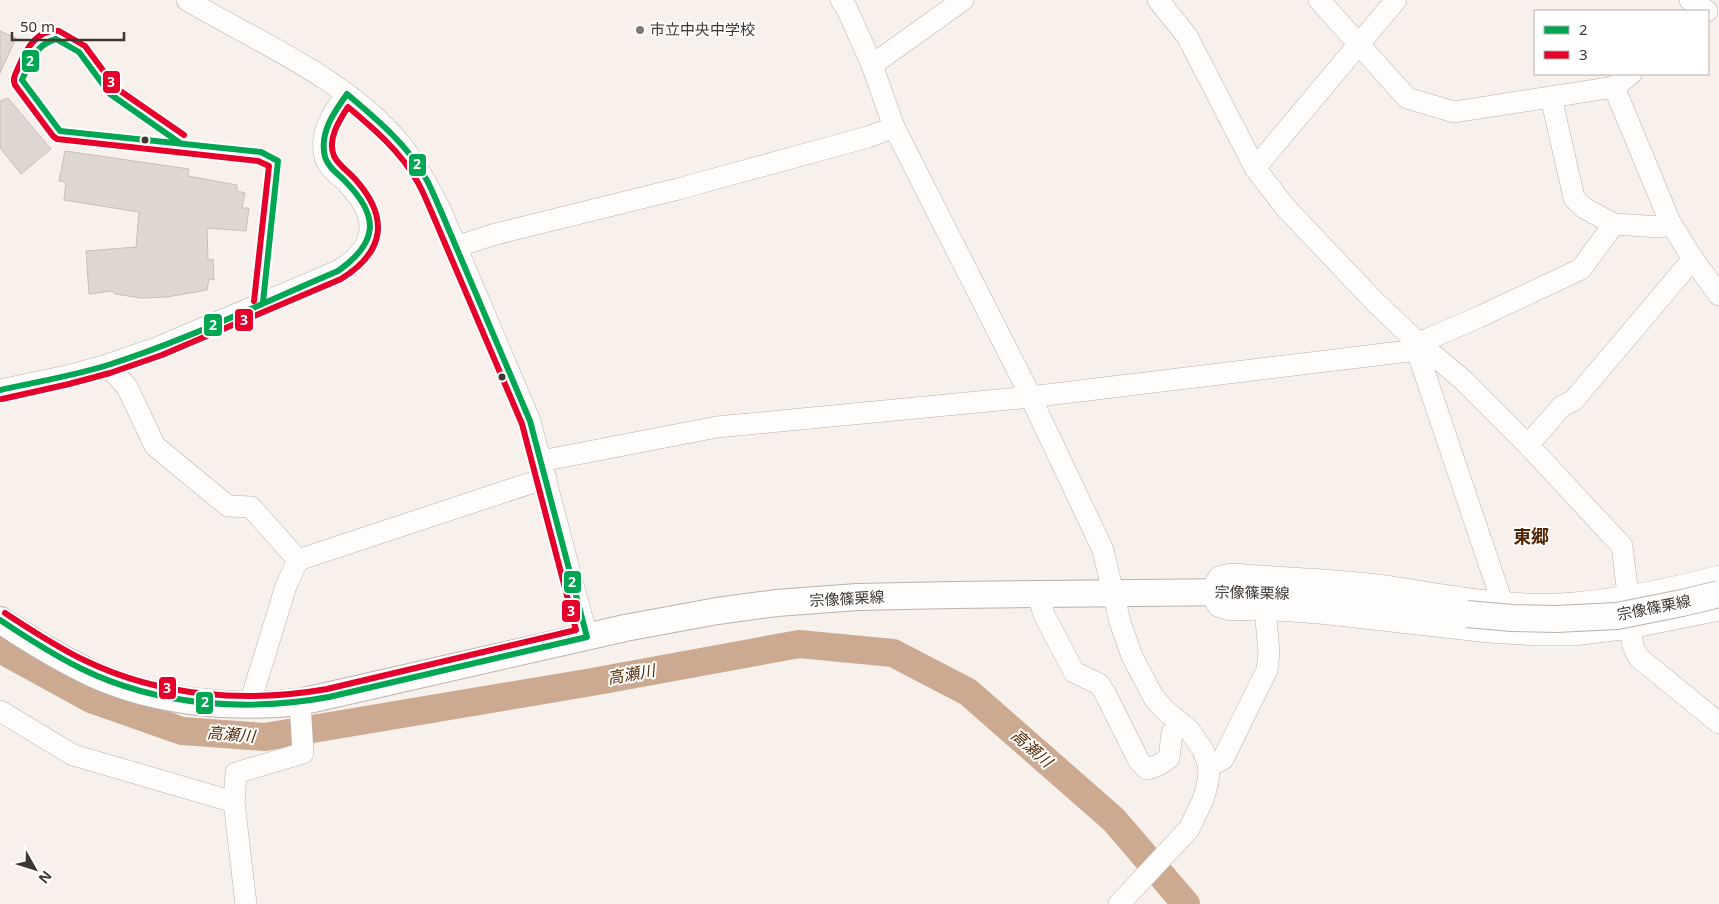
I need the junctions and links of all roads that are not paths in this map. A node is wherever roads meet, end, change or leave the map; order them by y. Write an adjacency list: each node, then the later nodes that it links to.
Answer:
1 (187, 0): 11 (street)
2 (841, 0): 8 (street)
3 (963, 0): 8 (street)
4 (1158, 0): 14 (street)
5 (1319, 0): 7 (street)
6 (1396, 0): 7 (street)
7 (1358, 45): 12 (street); 14 (street)
8 (872, 65): 13 (street)
9 (1630, 75): 10 (street)
10 (1614, 87): 12 (street); 15 (street)
11 (348, 94): 17 (street); 21 (street)
12 (1551, 97): 16 (street)
13 (894, 127): 17 (street); 23 (street)
14 (1255, 168): 20 (street)
15 (1670, 222): 16 (street); 18 (street)
16 (1614, 224): 20 (street)
17 (456, 247): 25 (street)
18 (1693, 259): 19 (street); 24 (street)
19 (1719, 295)
20 (1416, 343): 23 (street); 24 (street); 33 (street)
21 (107, 365): 22 (street); 26 (street)
22 (0, 390)
23 (1030, 397): 25 (street); 30 (street)
24 (1528, 445): 32 (street)
25 (543, 469): 26 (street); 38 (street)
26 (298, 560): 39 (street)
27 (1719, 576): 32 (street)
28 (1210, 593): 30 (main road, 宗像篠栗線); 31 (main road, 宗像篠栗線, bridge); 33 (street); 34 (street)
29 (1038, 594): 30 (main road, 宗像篠栗線); 38 (main road, 宗像篠栗線); 42 (street)
30 (1114, 594): 42 (street)
31 (1719, 594)
32 (1628, 595): 33 (street); 37 (street)
33 (1502, 602)
34 (1265, 609): 37 (street); 44 (street)
35 (1719, 610): 37 (street)
36 (0, 620): 39 (main road, 宗像篠栗線)
37 (1630, 628): 43 (street)
38 (587, 637): 40 (main road, 宗像篠栗線)
39 (248, 706): 40 (main road, 宗像篠栗線)
40 (300, 709): 45 (street)
41 (0, 711): 45 (street)
42 (1180, 722): 44 (street)
43 (1719, 722)
44 (1209, 767): 47 (street)
45 (234, 802): 46 (street)
46 (246, 904)
47 (1119, 904)

